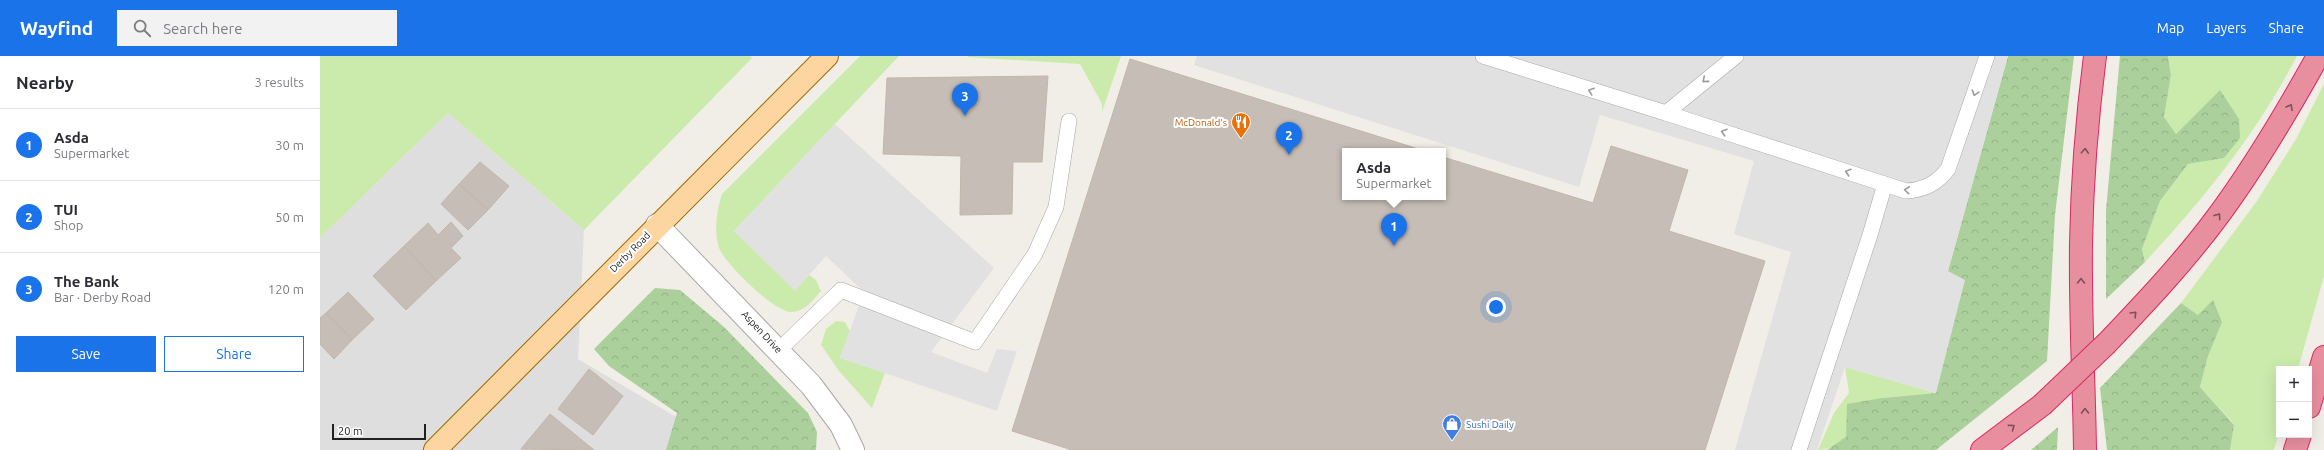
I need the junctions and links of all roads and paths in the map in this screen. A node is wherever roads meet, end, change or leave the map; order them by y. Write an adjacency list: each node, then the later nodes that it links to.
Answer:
1 (827, 56): 10 (main road, Derby Road)
2 (1483, 56): 7 (lane, one-way to 2)
3 (1736, 56): 7 (lane, one-way to 7)
4 (1988, 56): 9 (lane, one-way to 9)
5 (2095, 56): 19 (highway, one-way to 5)
6 (2318, 56): 18 (highway, one-way to 6, bridge)
7 (1666, 113): 9 (lane, one-way to 7)
8 (1069, 121): 11 (lane)
9 (1885, 184): 17 (lane)
10 (657, 226): 11 (street, Aspen Drive); 15 (main road, Derby Road)
11 (778, 350): 16 (street, Aspen Drive)
12 (2324, 357): 13 (highway)
13 (2310, 402)
14 (2299, 438): 20 (highway)
15 (435, 450)
16 (853, 450)
17 (1799, 450)
18 (1982, 450)
19 (2085, 450)
20 (2295, 450)

